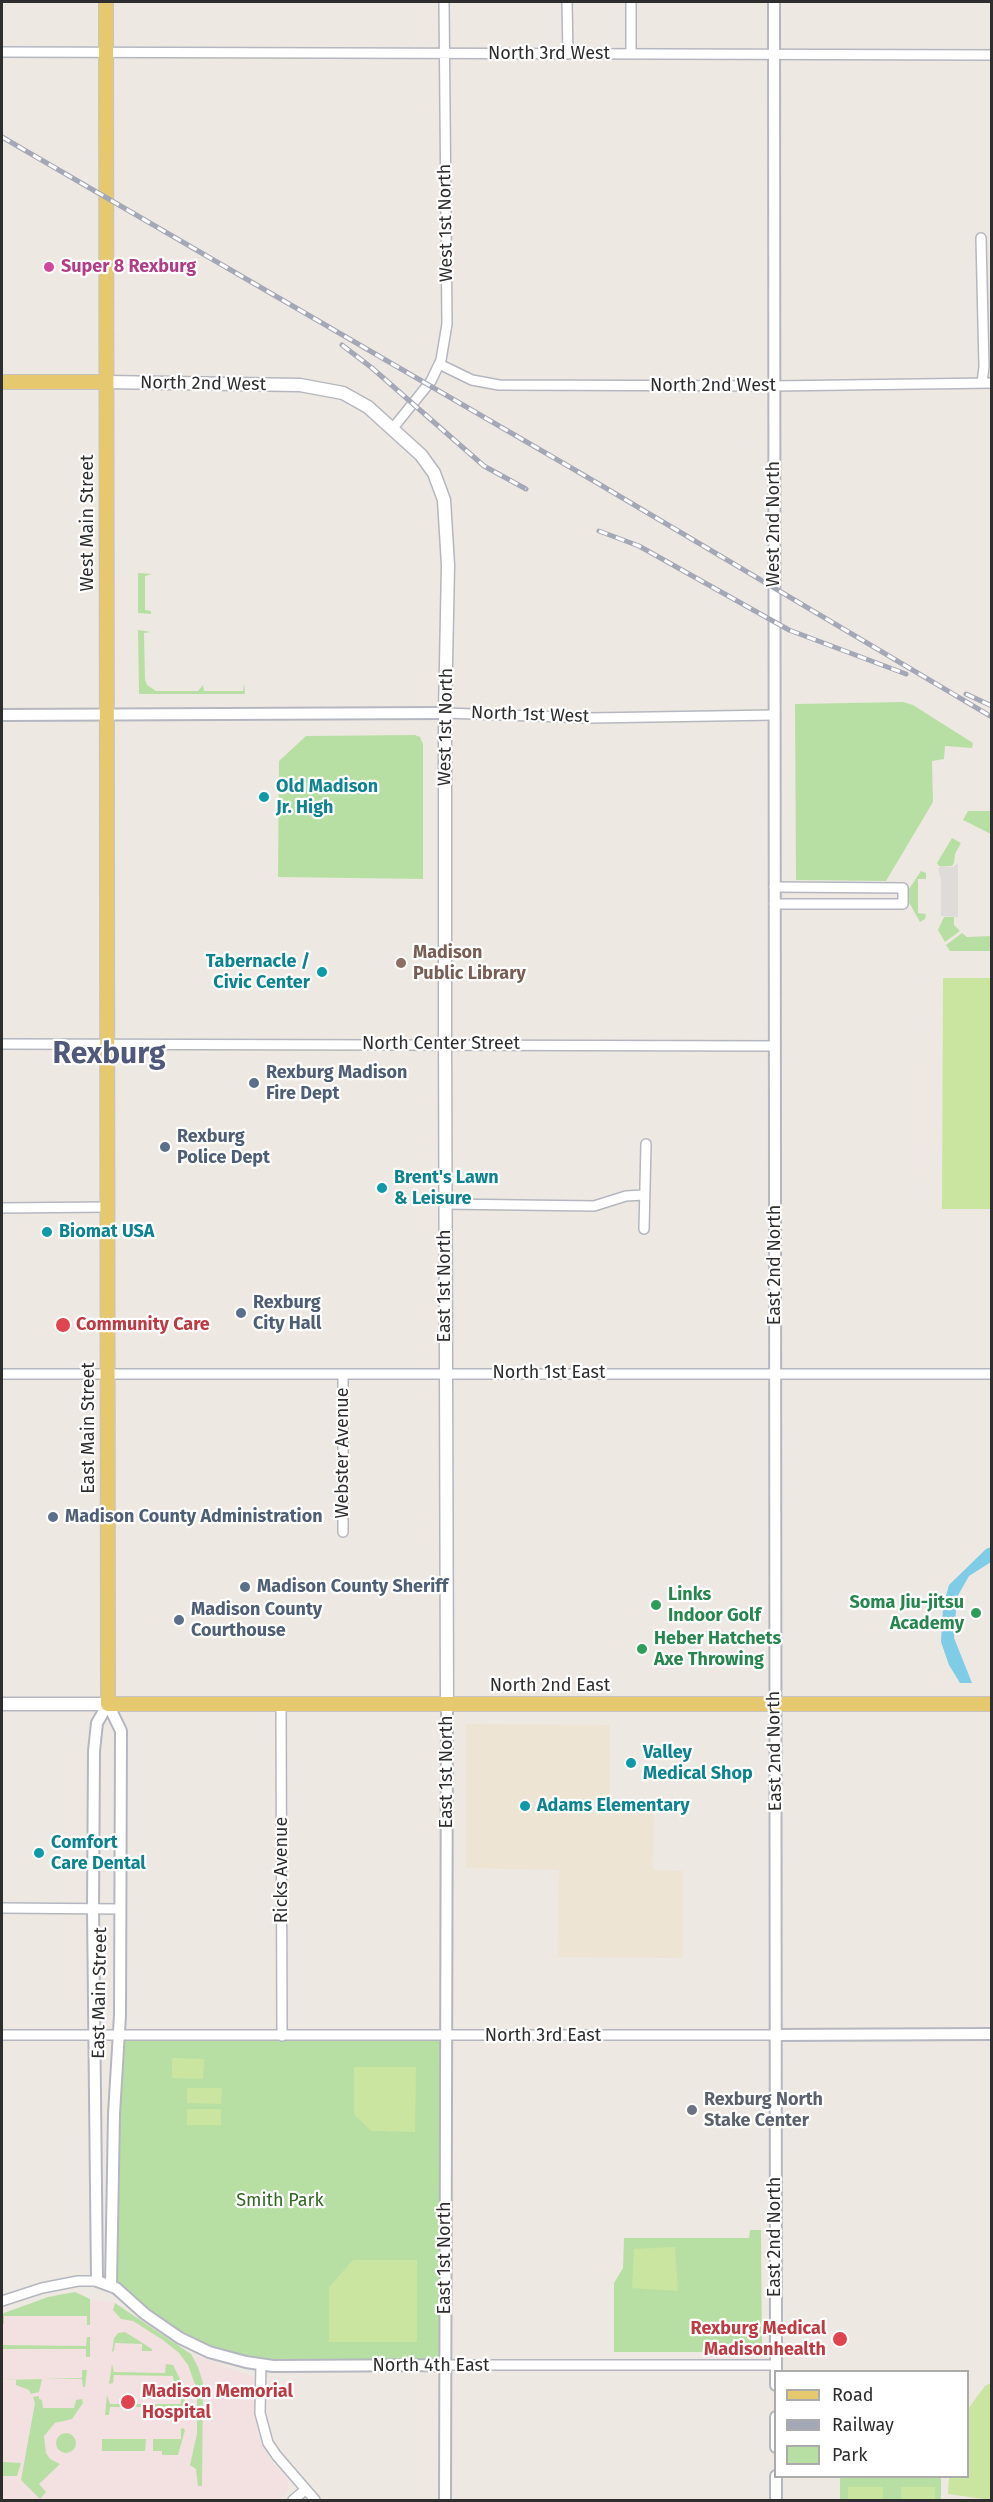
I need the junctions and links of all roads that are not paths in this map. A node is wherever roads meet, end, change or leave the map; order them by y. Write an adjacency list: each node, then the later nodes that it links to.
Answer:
1 (106, 2): 7 (main road, West Main Street)
2 (444, 2): 8 (street, West 1st North)
3 (567, 2): 9 (street)
4 (631, 2): 10 (street)
5 (774, 2): 11 (street, West 2nd North)
6 (2, 52): 7 (street, North 3rd West)
7 (106, 52): 8 (street, North 3rd West); 16 (main road, West Main Street)
8 (444, 53): 9 (street, North 3rd West); 14 (street, West 1st North)
9 (568, 54): 10 (street, North 3rd West)
10 (631, 54): 11 (street, North 3rd West)
11 (774, 54): 12 (street, North 3rd West); 19 (street, West 2nd North)
12 (992, 55)
13 (981, 238): 17 (street)
14 (439, 364): 19 (street, North 2nd West); 20 (street, West 1st North)
15 (2, 382): 16 (main road)
16 (106, 382): 18 (main road, North 2nd West); 22 (main road, West Main Street)
17 (987, 383): 19 (street, North 2nd West)
18 (300, 385): 20 (main road, West 1st North)
19 (774, 386): 24 (street, West 2nd North)
20 (393, 428): 21 (main road, West 1st North)
21 (445, 713): 22 (street, North 1st West); 24 (street, North 1st West); 29 (main road, West 1st North)
22 (106, 714): 23 (street, North 1st West); 28 (main road, West Main Street)
23 (2, 715)
24 (774, 715): 25 (street, West 2nd North)
25 (774, 887): 26 (street, West 2nd North); 26 (street)
26 (774, 904): 30 (street, West 2nd North)
27 (2, 1044): 28 (street, North Center Street)
28 (107, 1044): 29 (street, North Center Street); 34 (main road, East Main Street)
29 (445, 1044): 30 (street, North Center Street); 33 (main road, East 1st North)
30 (775, 1046): 38 (street, East 2nd North)
31 (646, 1144): 32 (street)
32 (644, 1195): 33 (street); 36 (street)
33 (445, 1204): 37 (main road, East 1st North)
34 (107, 1207): 35 (street); 40 (main road, East Main Street)
35 (2, 1208)
36 (644, 1228)
37 (445, 1373): 38 (street, North 1st East); 41 (street, North 1st East); 47 (main road, East 1st North)
38 (775, 1373): 42 (street, North 1st East); 48 (street, East 2nd North)
39 (2, 1374): 40 (street, North 1st East)
40 (107, 1374): 41 (street, North 1st East); 45 (main road, East Main Street)
41 (343, 1374): 43 (street, Webster Avenue)
42 (992, 1374)
43 (343, 1532)
44 (2, 1704): 45 (main road)
45 (108, 1704): 46 (main road, North 2nd East); 51 (street, East Main Street); 52 (street, East Main Street)
46 (281, 1704): 47 (main road, North 2nd East); 58 (street, Ricks Avenue)
47 (447, 1704): 48 (main road, North 2nd East); 59 (street, East 1st North)
48 (775, 1704): 49 (main road, North 2nd East); 55 (street, East 2nd North)
49 (992, 1704)
50 (2, 1908): 51 (street)
51 (93, 1909): 52 (street); 56 (street, East Main Street)
52 (119, 1909): 57 (street, East Main Street)
53 (992, 2034): 55 (street, North 3rd East)
54 (2, 2035): 56 (street, North 3rd East)
55 (775, 2035): 59 (street, North 3rd East); 65 (street, East 2nd North)
56 (94, 2036): 57 (street, North 3rd East); 60 (street, East Main Street)
57 (118, 2036): 58 (street, North 3rd East); 61 (street, East Main Street)
58 (282, 2036): 59 (street, North 3rd East)
59 (446, 2036): 64 (street, East 1st North)
60 (97, 2281): 61 (street); 62 (street)
61 (111, 2285): 63 (street, North 4th East)
62 (2, 2301)
63 (261, 2365): 64 (street, North 4th East); 68 (street)
64 (445, 2365): 65 (street, North 4th East); 71 (street, East 1st North)
65 (774, 2365): 66 (street, East 2nd North)
66 (774, 2370)
67 (776, 2478): 72 (street)
68 (305, 2490): 69 (street); 70 (street)
69 (292, 2500)
70 (315, 2500)
71 (445, 2500)
72 (776, 2500)

